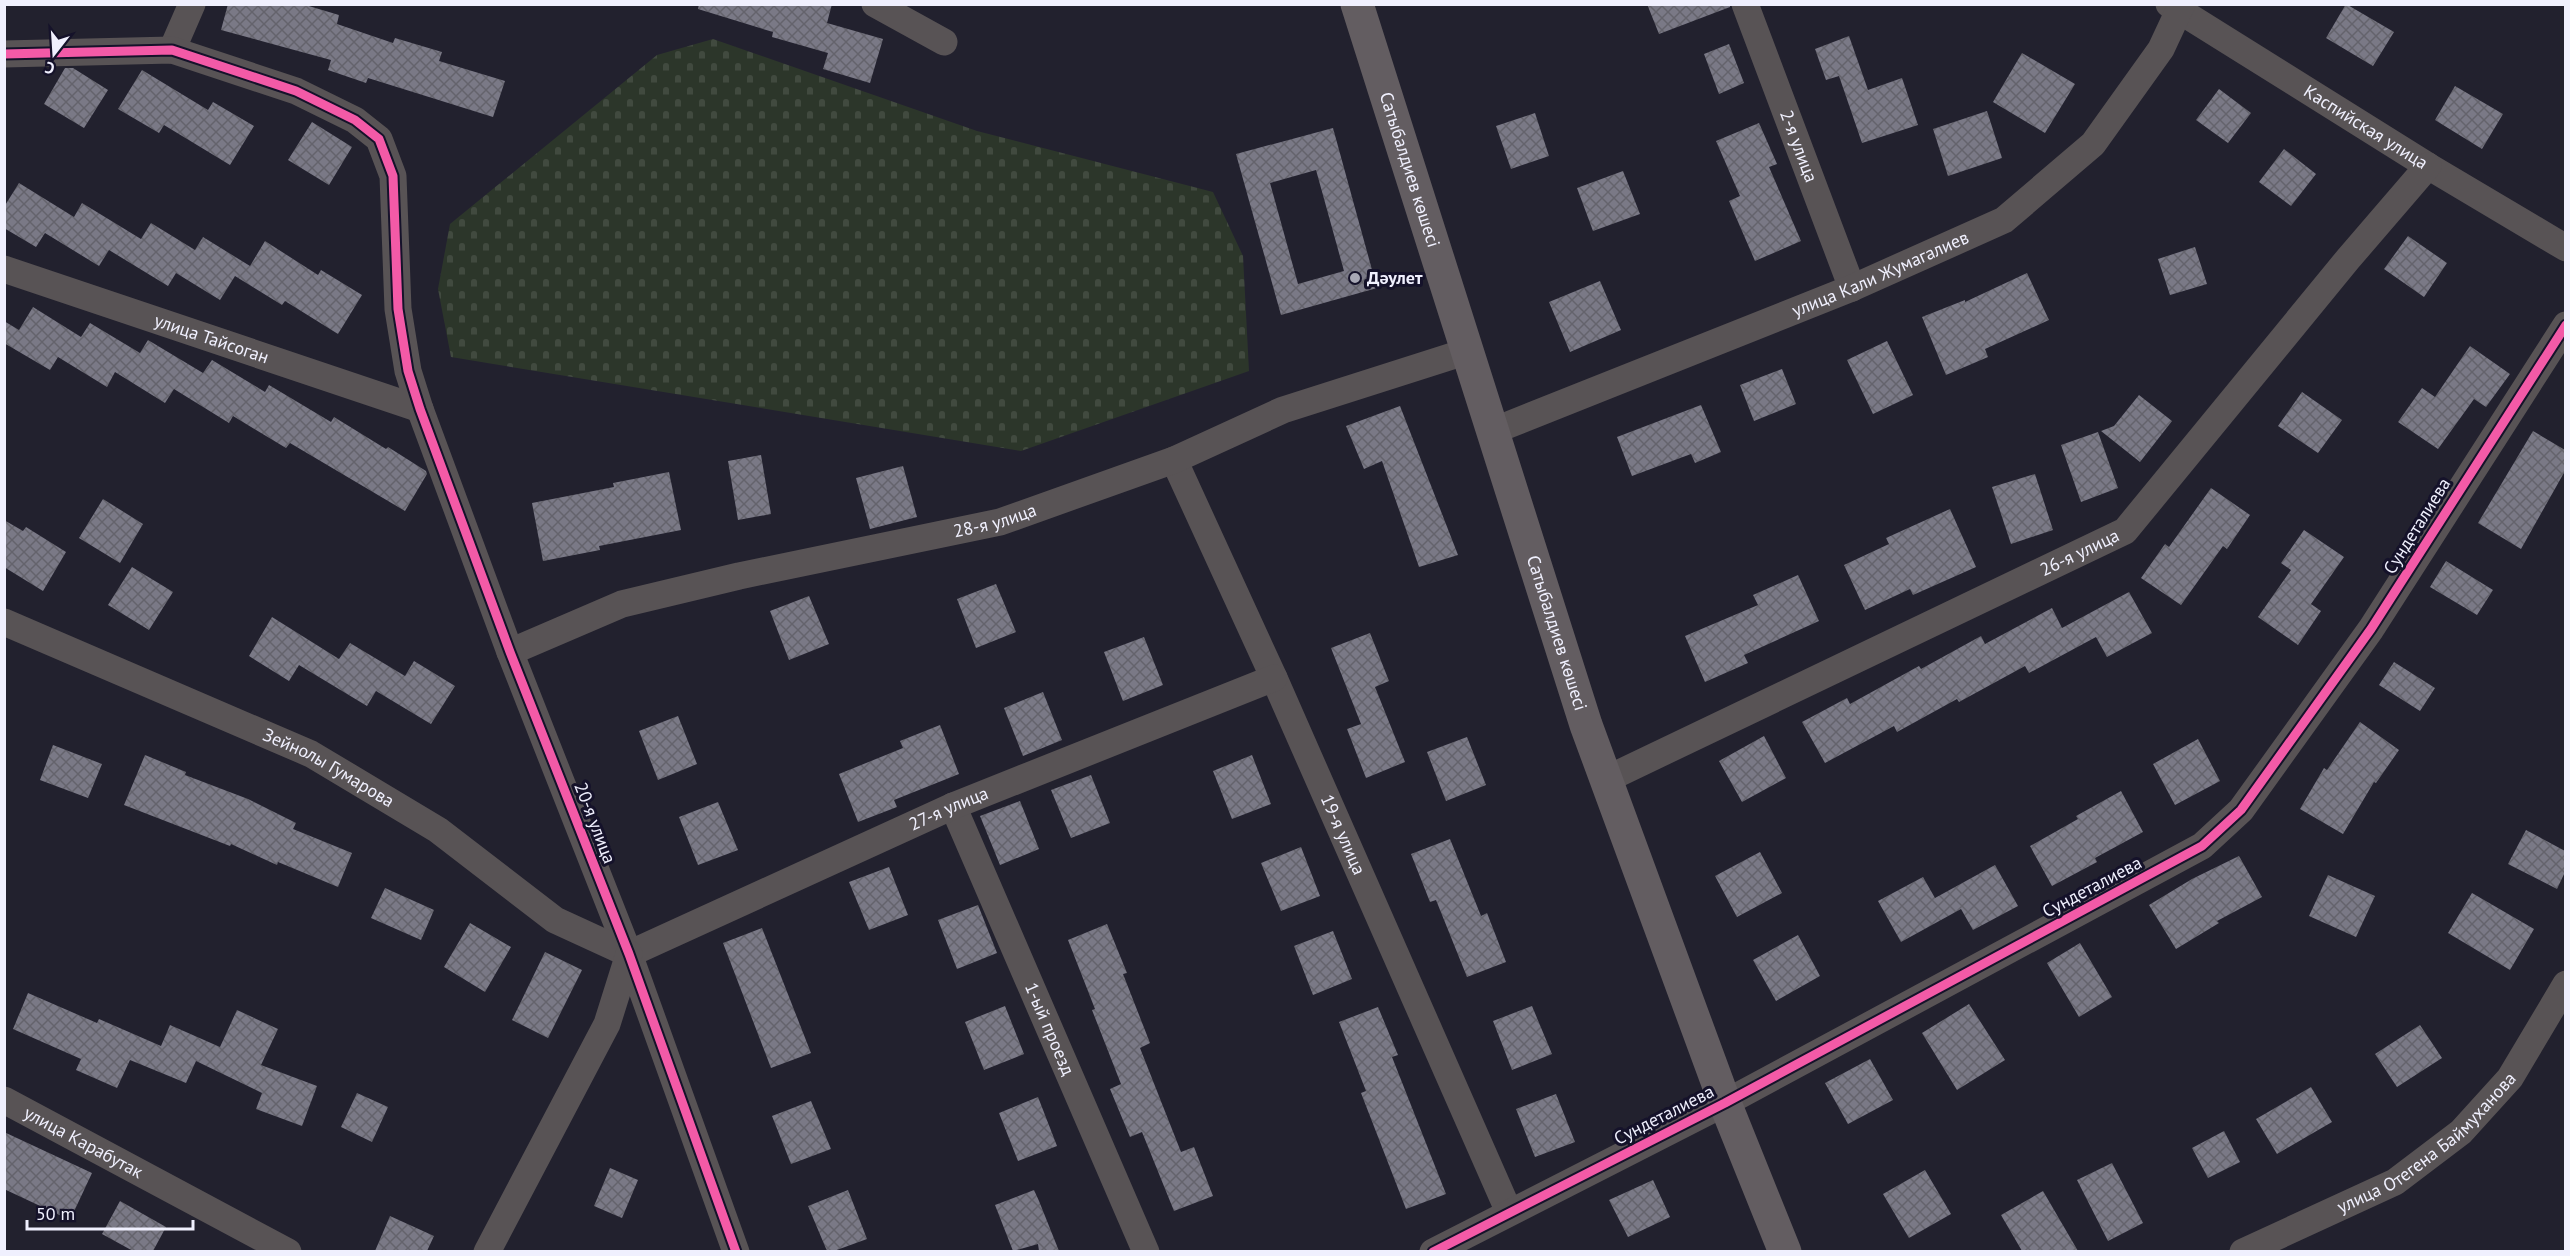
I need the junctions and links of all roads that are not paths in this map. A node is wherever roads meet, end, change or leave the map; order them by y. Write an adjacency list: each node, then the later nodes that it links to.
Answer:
1 (192, 4): 7 (street)
2 (875, 4): 6 (street)
3 (1357, 4): 14 (main road, Сатыбалдиев көшесі)
4 (1745, 4): 12 (street, 2-я улица)
5 (2177, 6): 9 (street, Каспийская улица); 12 (street, улица Кали Жумагалиев)
6 (944, 42)
7 (172, 50): 8 (street); 15 (street, 20-я улица)
8 (4, 54)
9 (2428, 166): 10 (street, Каспийская улица); 21 (street, 26-я улица)
10 (2565, 248)
11 (4, 269): 15 (street, улица Тайсоган)
12 (1852, 288): 16 (street, улица Кали Жумагалиев)
13 (2565, 325): 26 (street, Сундеталиева)
14 (1468, 351): 16 (main road, Сатыбалдиев көшесі); 17 (street, 28-я улица)
15 (420, 409): 19 (street, 20-я улица)
16 (1493, 431): 21 (main road, Сатыбалдиев көшесі)
17 (1174, 460): 19 (street, 28-я улица); 20 (street, 19-я улица)
18 (4, 622): 23 (street, Зейнолы Гумарова)
19 (510, 652): 23 (street, 20-я улица)
20 (1274, 678): 22 (street, 27-я улица); 27 (street, 19-я улица)
21 (1607, 779): 26 (main road, Сатыбалдиев көшесі)
22 (953, 806): 23 (street, 27-я улица); 31 (street, 1-ый проезд)
23 (629, 954): 29 (street); 30 (street, 20-я улица)
24 (2565, 984): 34 (street, улица Отегена Баймуханова)
25 (4, 1100): 28 (street, улица Карабутак)
26 (1725, 1103): 27 (street, Сундеталиева); 33 (main road, Сатыбалдиев көшесі)
27 (1509, 1212): 32 (street, Сундеталиева)
28 (288, 1251)
29 (487, 1251)
30 (736, 1251)
31 (1146, 1251)
32 (1433, 1251)
33 (1785, 1251)
34 (2243, 1251)

